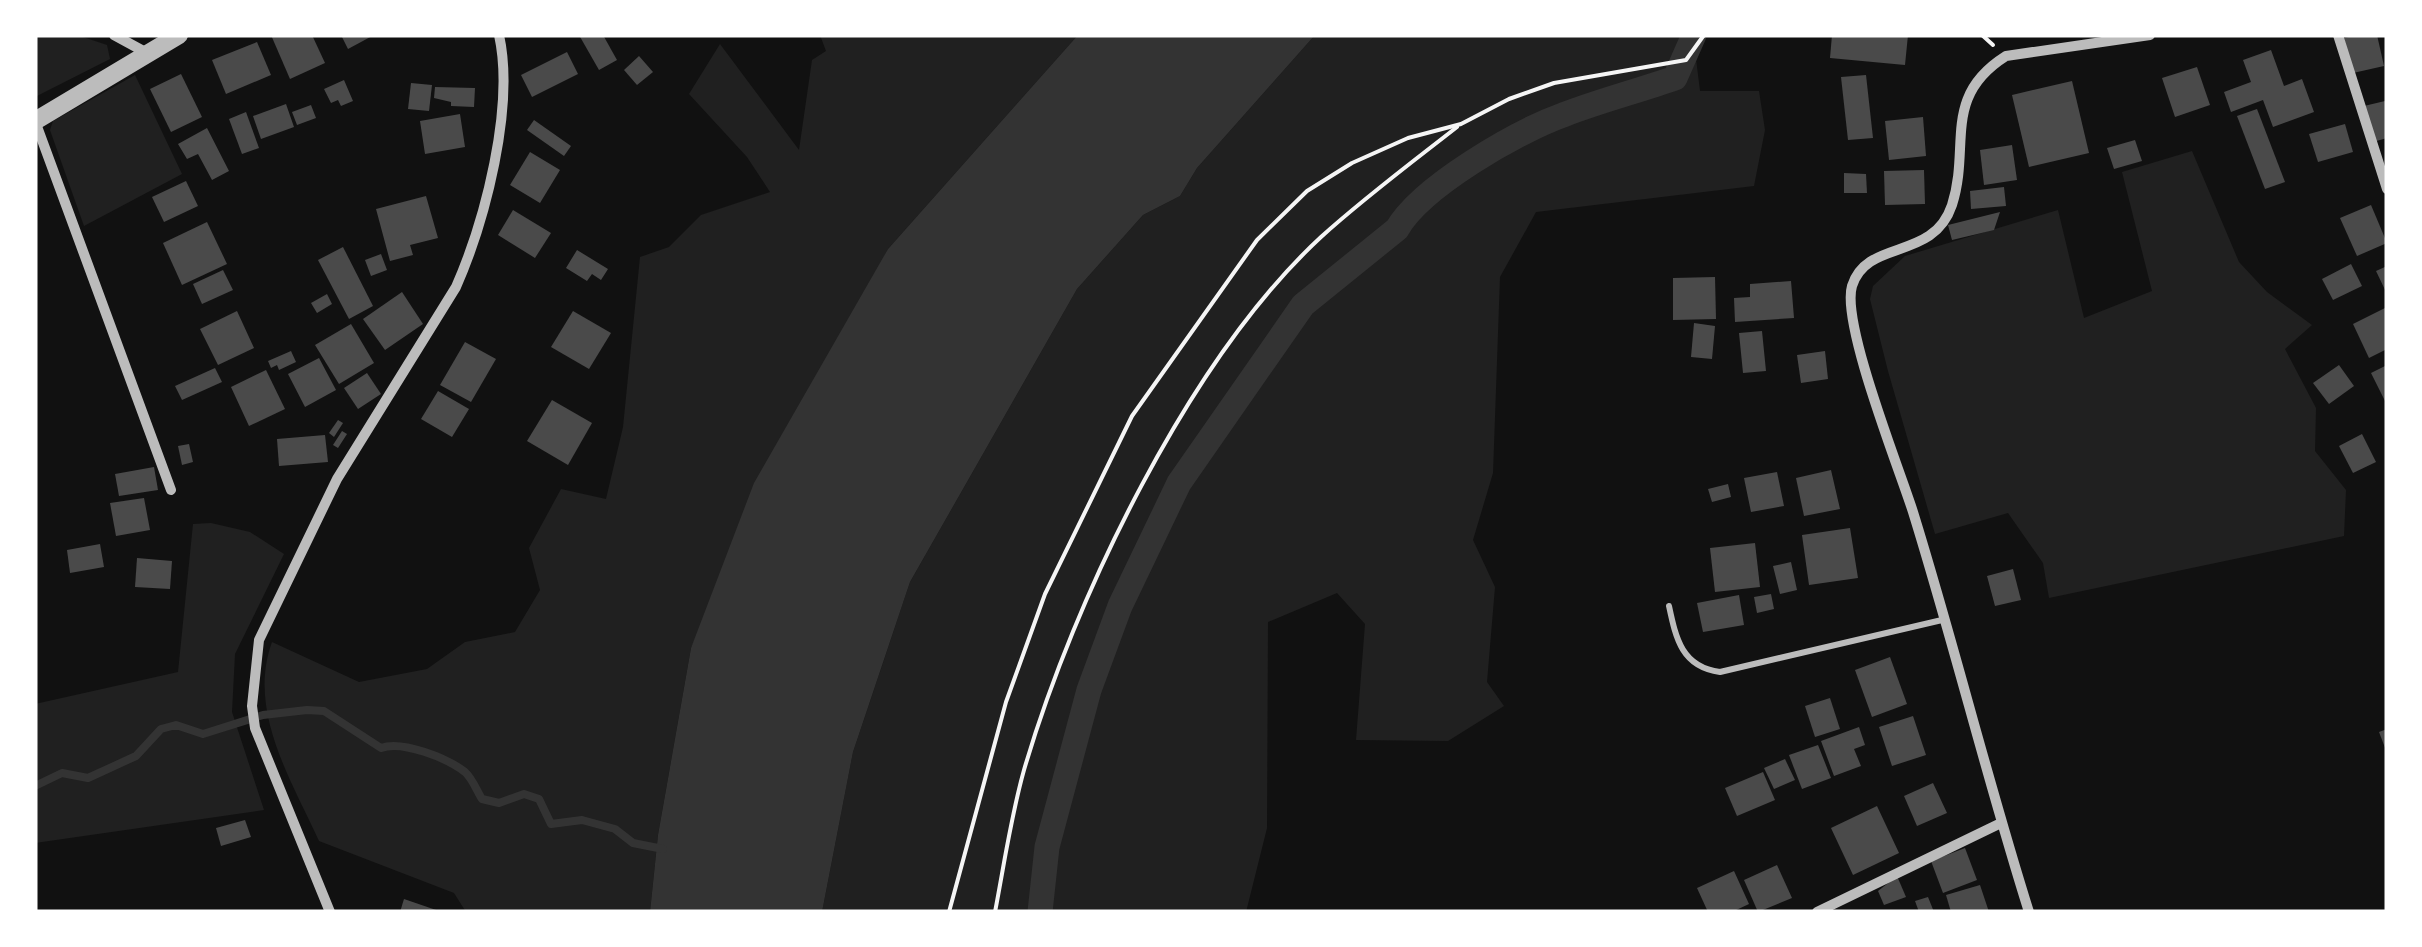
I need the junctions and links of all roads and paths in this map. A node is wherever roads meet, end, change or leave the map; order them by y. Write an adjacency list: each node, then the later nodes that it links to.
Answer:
1 (114, 35): 8 (street)
2 (179, 35): 8 (street)
3 (500, 35): 16 (street)
4 (1704, 35): 10 (path)
5 (2150, 35): 7 (street)
6 (2338, 35): 11 (street)
7 (2138, 36): 14 (street)
8 (147, 52): 9 (street)
9 (35, 121): 12 (street)
10 (1461, 124): 17 (path); 18 (path)
11 (2387, 189)
12 (171, 490)
13 (1669, 606): 14 (lane)
14 (1942, 620): 15 (street)
15 (2001, 823): 19 (street); 20 (street)
16 (330, 912)
17 (950, 912)
18 (995, 912)
19 (1817, 912)
20 (2028, 912)

